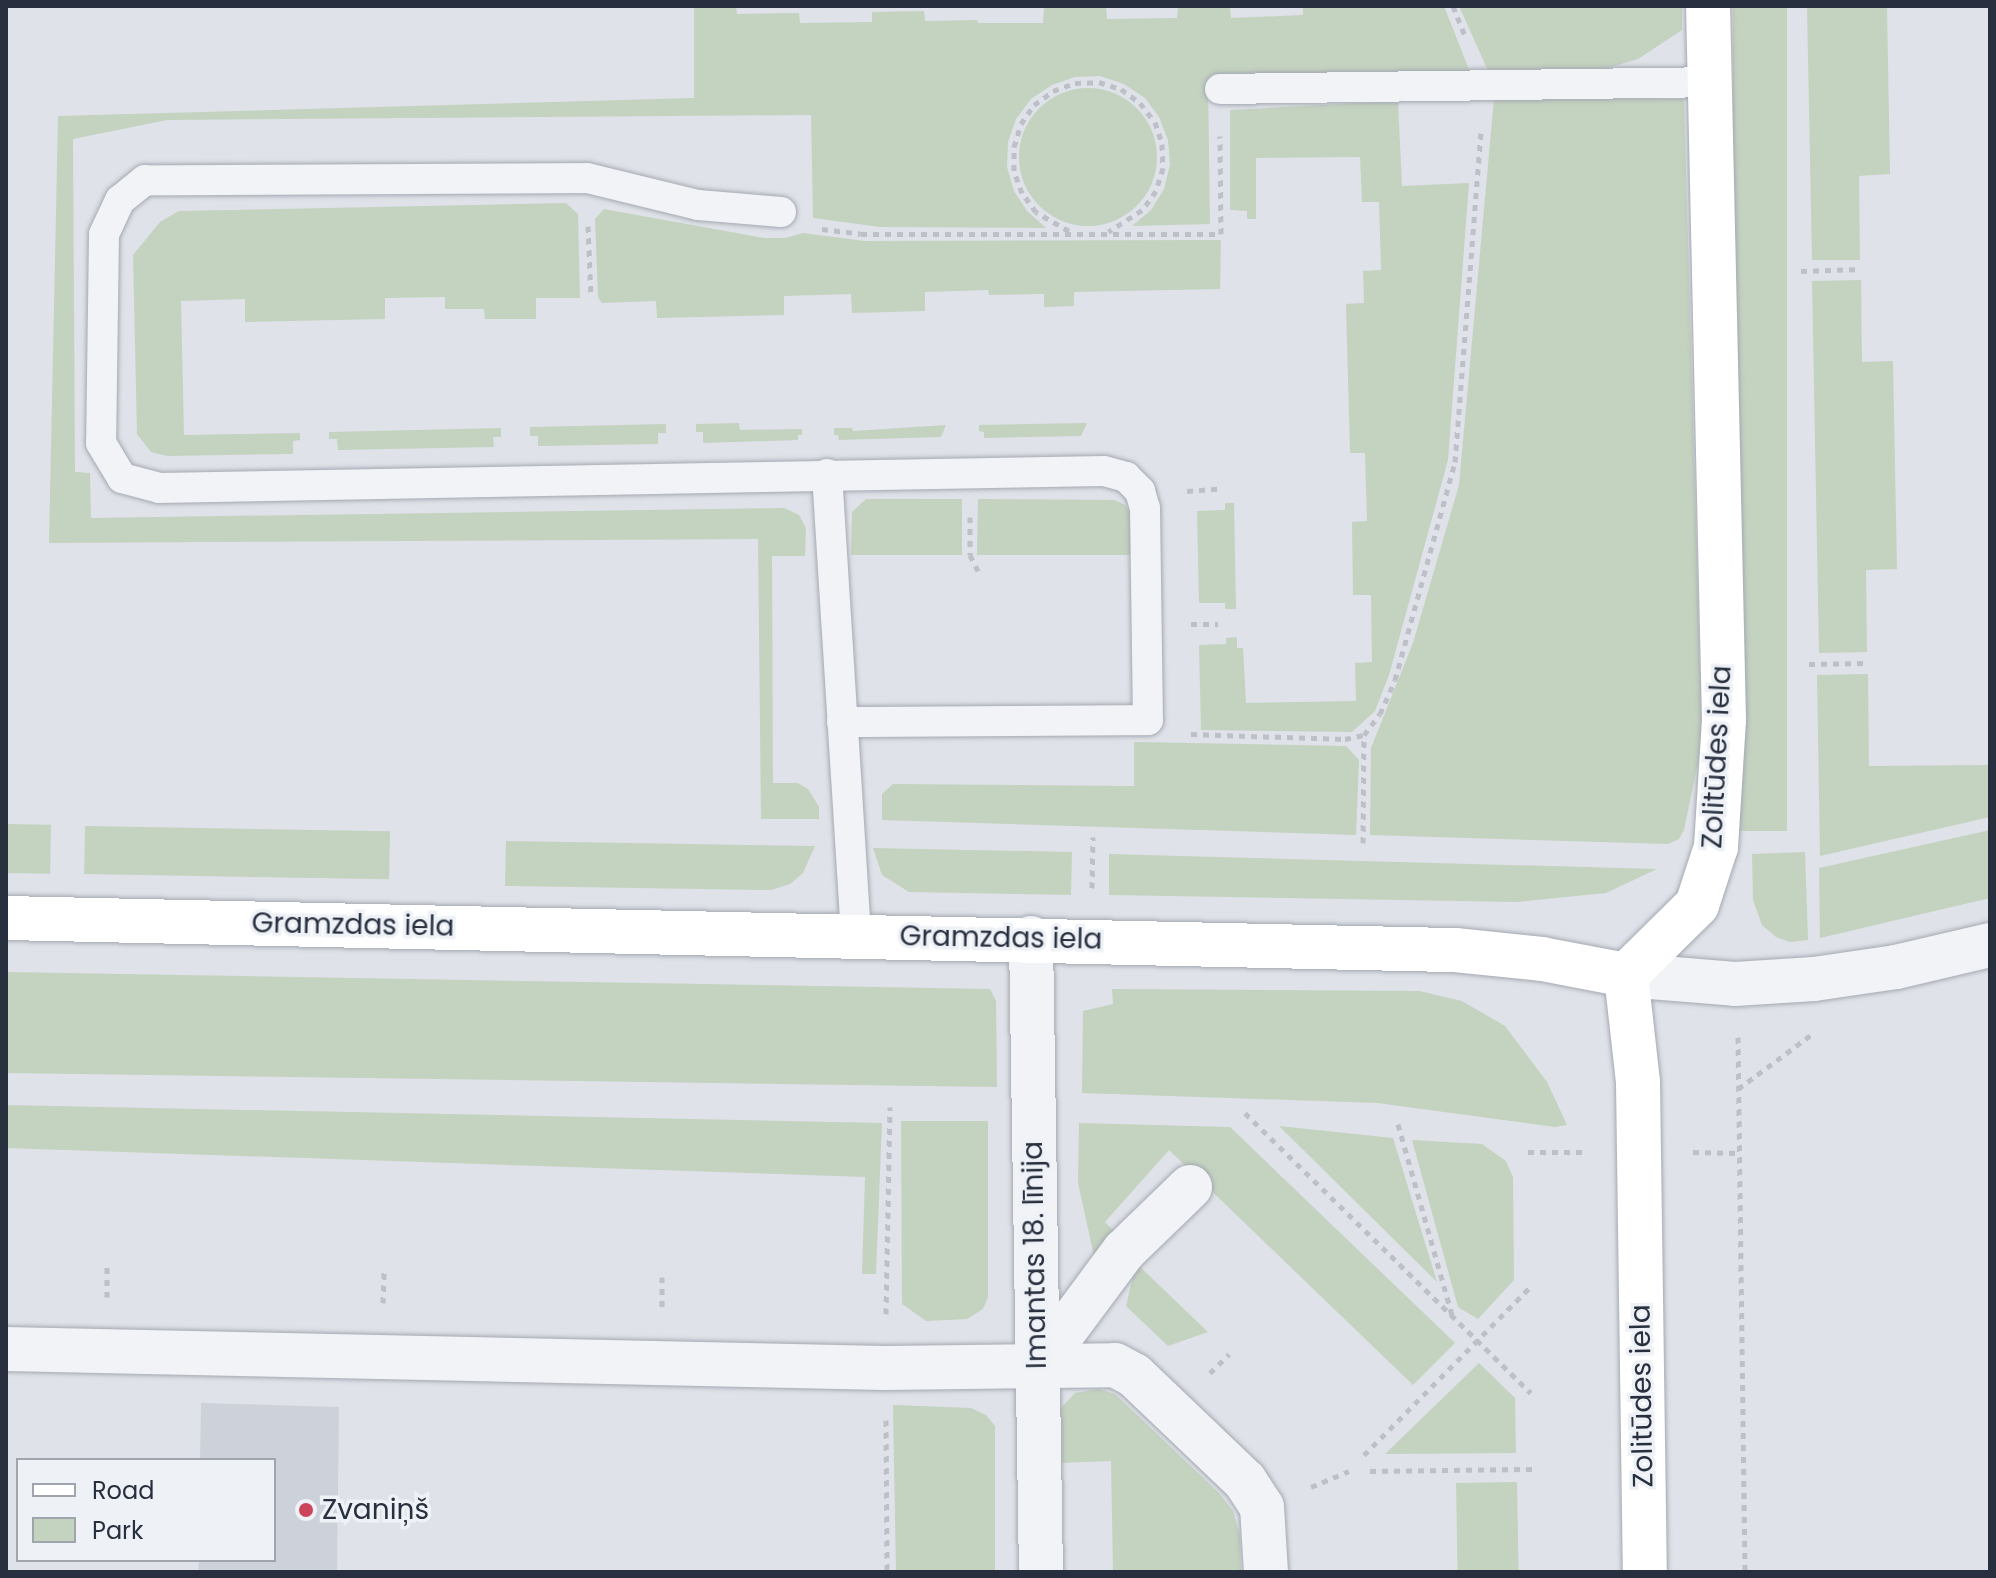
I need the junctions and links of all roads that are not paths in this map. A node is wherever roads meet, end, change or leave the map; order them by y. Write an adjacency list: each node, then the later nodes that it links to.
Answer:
1 (1708, 6): 2 (street, Zolitūdes iela)
2 (1710, 82): 3 (lane); 11 (street, Zolitūdes iela)
3 (1220, 89)
4 (781, 212): 5 (lane)
5 (827, 474): 6 (lane); 6 (lane)
6 (842, 722): 8 (lane)
7 (6, 918): 8 (street, Gramzdas iela)
8 (856, 935): 9 (street, Gramzdas iela)
9 (1031, 938): 11 (street, Gramzdas iela); 14 (street, Imantas 18. līnija)
10 (1990, 945): 11 (street, Gramzdas iela)
11 (1626, 975): 17 (street, Zolitūdes iela)
12 (1190, 1187): 14 (street, Imantas 18. līnija)
13 (6, 1349): 14 (street)
14 (1037, 1368): 15 (street, Imantas 18. līnija); 16 (street)
15 (1041, 1572)
16 (1266, 1572)
17 (1645, 1572)

